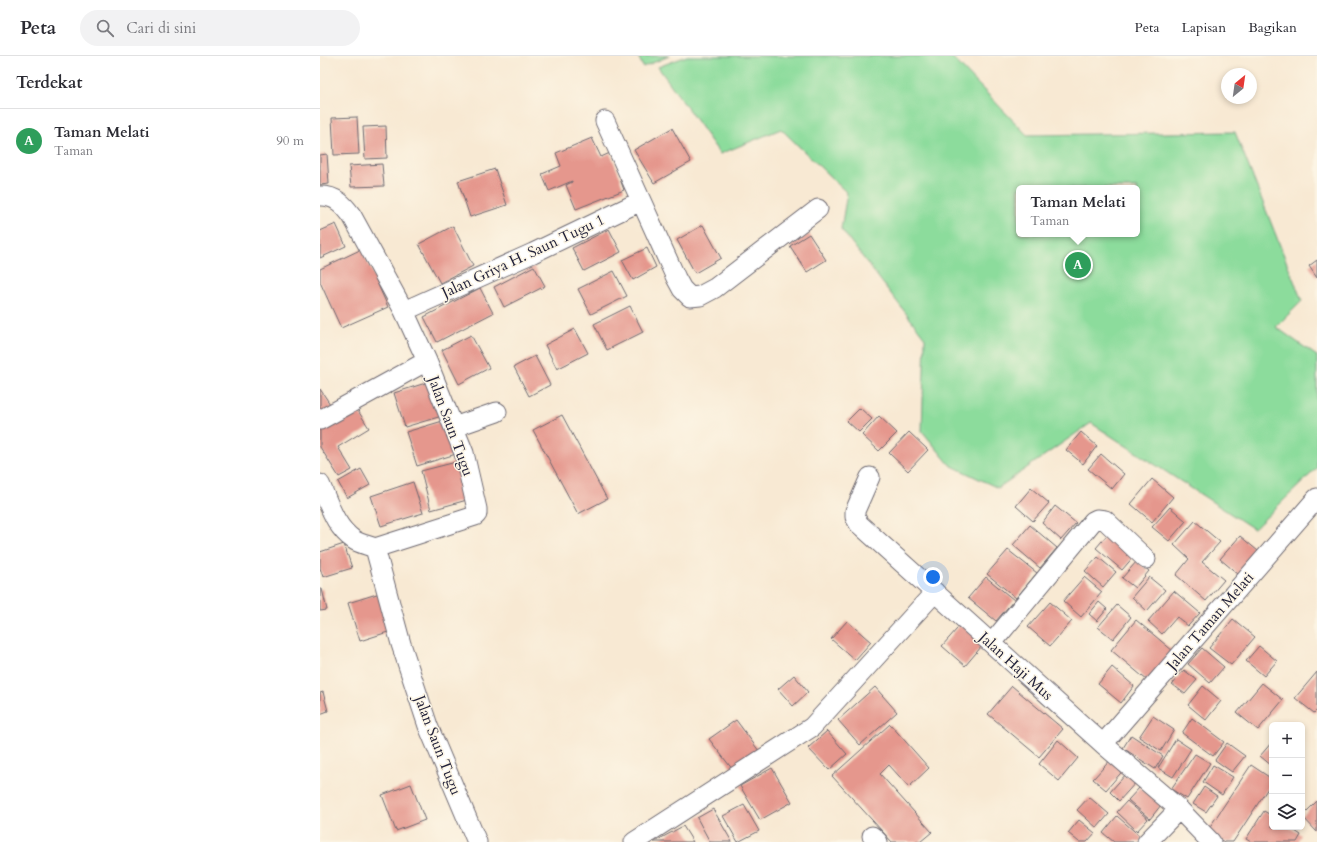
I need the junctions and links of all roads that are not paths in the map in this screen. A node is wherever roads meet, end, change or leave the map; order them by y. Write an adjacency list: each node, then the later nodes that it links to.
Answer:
1 (605, 121): 3 (street)
2 (320, 196): 5 (street, Jalan Saun Tugu)
3 (641, 201): 4 (street); 5 (street, Jalan Griya H. Saun Tugu 1)
4 (818, 209)
5 (404, 310): 6 (street, Jalan Saun Tugu)
6 (427, 361): 8 (street); 9 (street, Jalan Saun Tugu)
7 (498, 412): 9 (street)
8 (320, 420)
9 (454, 427): 13 (street, Jalan Saun Tugu)
10 (870, 477): 15 (street, Jalan Haji Mus)
11 (320, 484): 13 (street)
12 (1317, 498): 17 (street, Jalan Taman Melati)
13 (375, 548): 19 (street, Jalan Saun Tugu)
14 (1146, 559): 16 (street)
15 (936, 592): 16 (street, Jalan Haji Mus); 20 (street)
16 (992, 643): 17 (street, Jalan Haji Mus)
17 (1103, 744): 18 (street, Jalan Haji Mus)
18 (1179, 809): 21 (street); 22 (street, Jalan Haji Mus)
19 (477, 842)
20 (634, 842)
21 (1147, 842)
22 (1211, 842)

